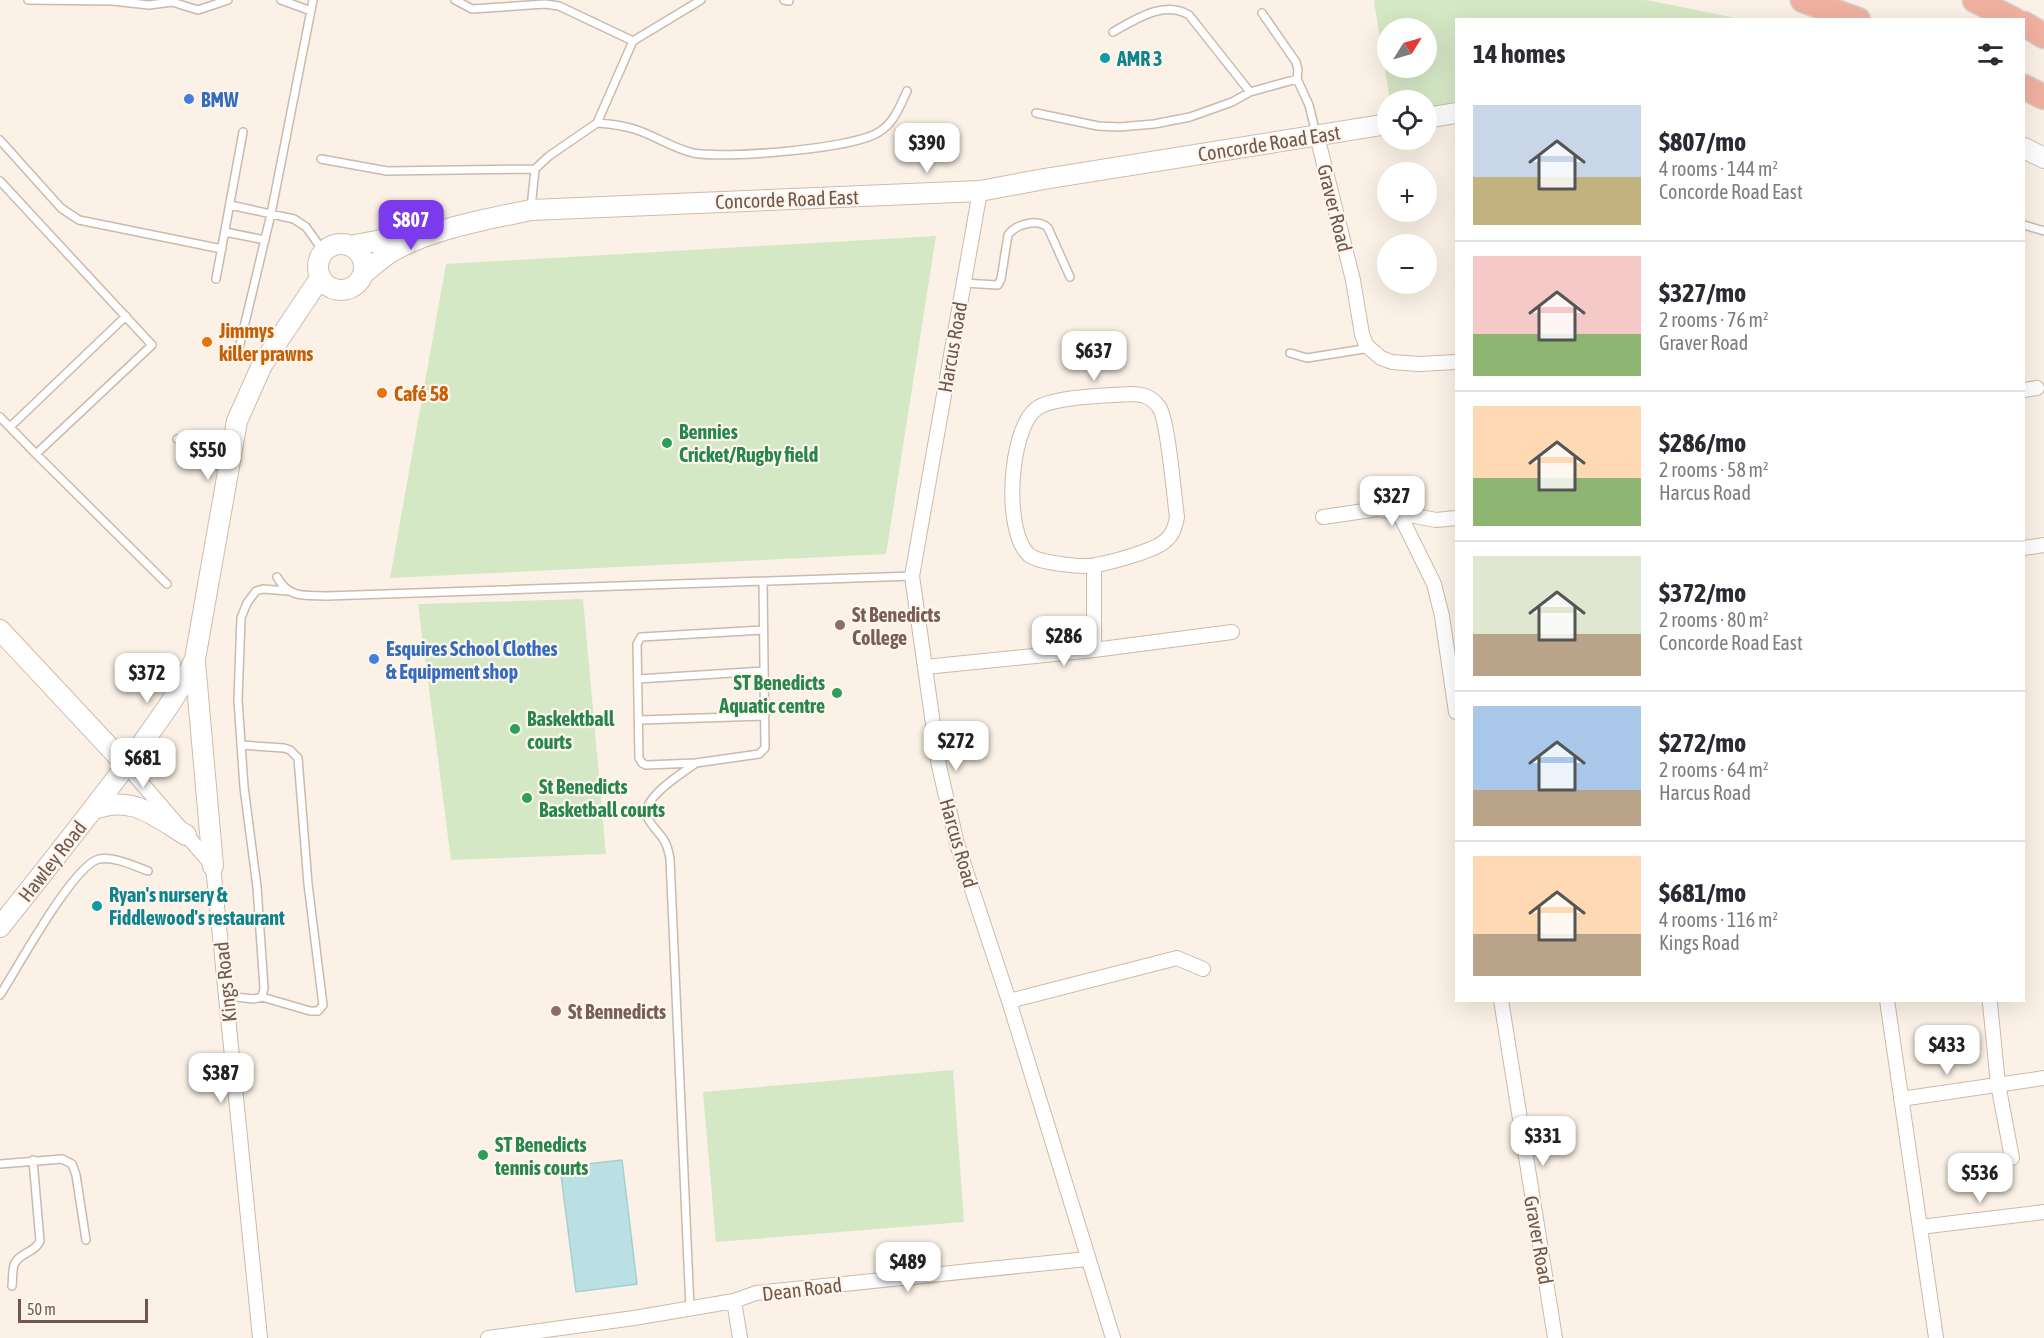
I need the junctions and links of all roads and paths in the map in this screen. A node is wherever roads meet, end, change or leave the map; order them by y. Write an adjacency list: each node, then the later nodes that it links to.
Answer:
1 (28, 0): 2 (lane)
2 (228, 0)
3 (281, 0): 9 (lane)
4 (313, 0): 9 (lane)
5 (455, 0): 16 (lane)
6 (701, 0): 16 (lane)
7 (1803, 0): 11 (highway)
8 (1976, 0): 12 (highway)
9 (311, 11): 38 (lane)
10 (1262, 13): 17 (lane)
11 (1852, 18)
12 (2010, 18)
13 (2025, 25): 15 (highway)
14 (1113, 32): 20 (lane)
15 (2044, 36)
16 (633, 40): 25 (lane)
17 (1297, 79): 20 (lane); 28 (lane)
18 (2025, 88): 21 (highway)
19 (907, 91): 25 (lane)
20 (1250, 92): 23 (lane)
21 (2044, 97)
22 (1455, 112): 24 (main road)
23 (1036, 113)
24 (1437, 116)
25 (597, 123): 33 (lane)
26 (1377, 126): 28 (main road, Concorde Road East)
27 (243, 132): 36 (lane)
28 (1317, 136): 35 (main road, Concorde Road East); 56 (street, Graver Road)
29 (0, 140): 45 (lane)
30 (2025, 149): 32 (main road)
31 (321, 159): 33 (lane)
32 (2044, 159)
33 (535, 169): 37 (lane)
34 (0, 181): 53 (lane)
35 (980, 191): 37 (main road, Concorde Road East); 51 (street, Harcus Road)
36 (230, 205): 38 (lane); 42 (lane)
37 (531, 210): 39 (main road, Concorde Road East)
38 (271, 214): 43 (lane); 46 (lane)
39 (470, 222): 44 (main road, Concorde Road East); 47 (main road, Concorde Road East)
40 (2025, 225): 41 (lane)
41 (2044, 231)
42 (225, 232): 43 (lane); 45 (lane)
43 (266, 240): 55 (lane)
44 (350, 246): 46 (main road); 47 (main road)
45 (222, 249): 50 (lane)
46 (324, 252): 49 (main road)
47 (363, 274): 52 (main road)
48 (1070, 277): 51 (lane)
49 (320, 278): 52 (main road); 54 (main road)
50 (216, 279)
51 (963, 283): 70 (street, Harcus Road)
52 (342, 290): 54 (main road)
53 (126, 316): 60 (lane); 62 (lane)
54 (286, 327): 63 (main road)
55 (239, 348)
56 (1370, 348): 57 (lane); 58 (street)
57 (1290, 353)
58 (1455, 362)
59 (0, 417): 60 (lane)
60 (10, 428): 62 (lane)
61 (177, 439): 63 (lane)
62 (36, 454): 73 (lane)
63 (229, 470): 79 (main road)
64 (1399, 513): 65 (street); 66 (street); 83 (street)
65 (1323, 517)
66 (1455, 518)
67 (2044, 545): 68 (street)
68 (2025, 548)
69 (1094, 566): 69 (street); 78 (street)
70 (912, 576): 72 (lane); 80 (street, Harcus Road)
71 (277, 577): 74 (lane)
72 (763, 581): 74 (lane); 76 (lane)
73 (167, 584)
74 (288, 591): 86 (lane)
75 (0, 630): 88 (main road)
76 (764, 630): 81 (lane); 82 (lane)
77 (1232, 632): 78 (street)
78 (1094, 650): 80 (street)
79 (195, 659): 88 (main road); 91 (main road)
80 (925, 667): 98 (street, Harcus Road)
81 (764, 671): 82 (lane); 84 (lane)
82 (638, 679): 85 (lane)
83 (1455, 705)
84 (765, 716): 85 (lane); 87 (lane)
85 (640, 720): 87 (lane)
86 (241, 744): 97 (lane); 97 (lane)
87 (696, 763): 114 (lane)
88 (126, 765): 89 (main road, Hawley Road); 90 (street)
89 (92, 810): 90 (main road); 93 (main road, Hawley Road)
90 (186, 835): 91 (street)
91 (213, 866): 96 (street, Kings Road)
92 (148, 871): 95 (lane)
93 (0, 927)
94 (1203, 969): 98 (street)
95 (0, 995)
96 (226, 996): 97 (lane); 115 (street, Kings Road)
97 (262, 997)
98 (1009, 1001): 111 (street, Harcus Road)
99 (1501, 1002): 119 (street, Graver Road)
100 (1887, 1002): 104 (street)
101 (1990, 1003): 103 (street)
102 (2044, 1078): 103 (street)
103 (1998, 1084): 104 (street); 105 (street)
104 (1901, 1099): 109 (street)
105 (2012, 1158)
106 (33, 1160): 107 (lane); 110 (lane); 112 (lane)
107 (0, 1164)
108 (2044, 1212): 109 (street)
109 (1920, 1227): 120 (street)
110 (86, 1240)
111 (1087, 1259): 113 (street, Dean Road); 118 (street, Harcus Road)
112 (12, 1286)
113 (734, 1301): 114 (street); 117 (street, Dean Road)
114 (690, 1308): 116 (street)
115 (260, 1338)
116 (488, 1338)
117 (740, 1338)
118 (1113, 1338)
119 (1555, 1338)
120 (1936, 1338)

